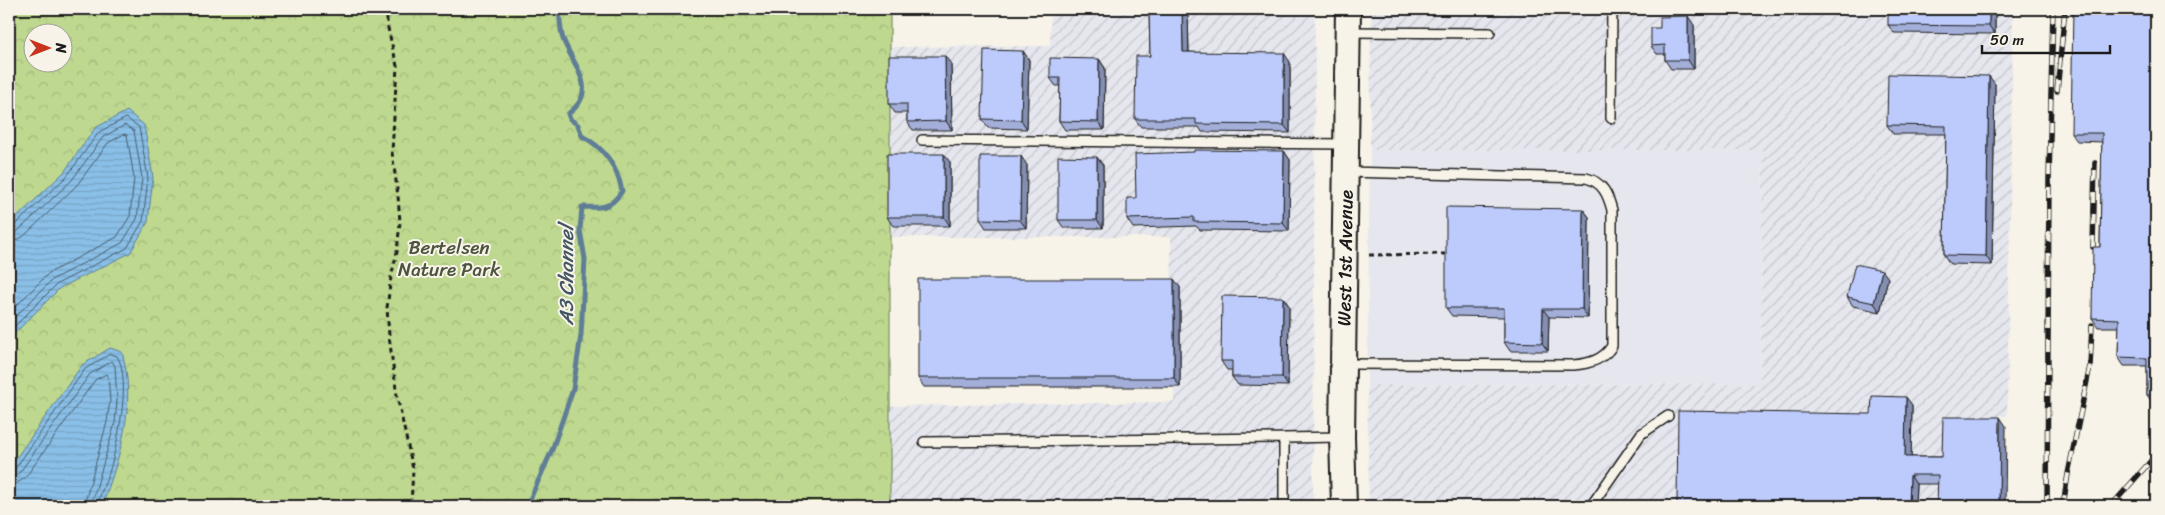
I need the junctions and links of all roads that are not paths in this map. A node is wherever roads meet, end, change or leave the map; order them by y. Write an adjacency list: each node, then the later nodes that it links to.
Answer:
1 (1612, 9): 4 (lane)
2 (1348, 20): 3 (lane); 6 (street, West 1st Avenue)
3 (1490, 33)
4 (1611, 118)
5 (922, 140): 6 (lane)
6 (1346, 144): 7 (street, West 1st Avenue)
7 (1346, 172): 8 (street, West 1st Avenue); 8 (lane)
8 (1343, 364): 10 (street, West 1st Avenue)
9 (1668, 416): 15 (lane)
10 (1342, 437): 11 (lane); 14 (street, West 1st Avenue)
11 (1284, 438): 12 (lane); 13 (lane)
12 (924, 442)
13 (1284, 506)
14 (1344, 506)
15 (1591, 506)

